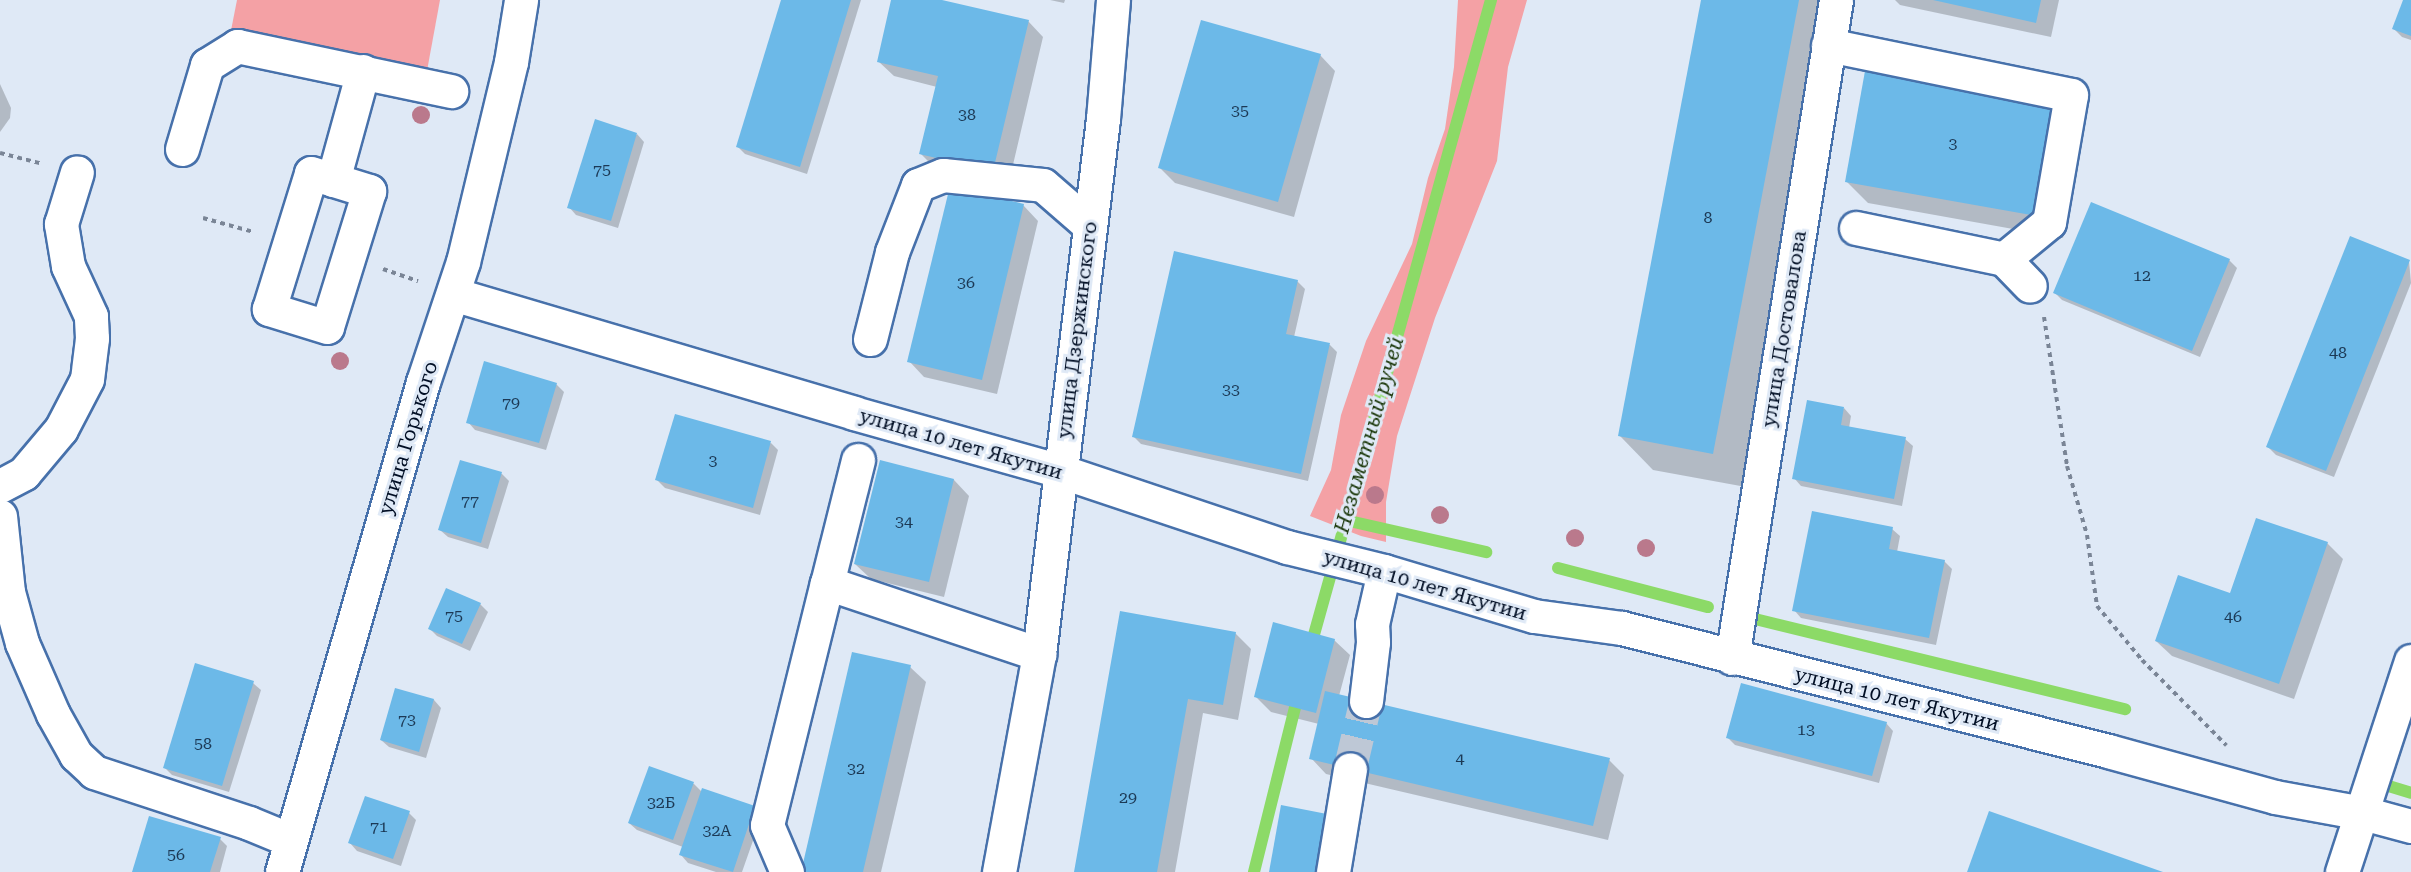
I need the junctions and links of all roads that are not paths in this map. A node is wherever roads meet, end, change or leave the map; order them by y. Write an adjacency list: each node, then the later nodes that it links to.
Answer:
1 (522, 0): 14 (street, улица Горького)
2 (1113, 0): 10 (street, улица Дзержинского)
3 (1836, 0): 4 (street, улица Достовалова)
4 (1828, 45): 12 (street); 23 (street, улица Достовалова)
5 (363, 71): 6 (street); 7 (street); 9 (street)
6 (451, 91)
7 (182, 149)
8 (77, 172): 18 (street)
9 (333, 180)
10 (1089, 225): 15 (street); 17 (street, улица Дзержинского)
11 (1856, 228): 12 (street)
12 (2004, 259): 13 (street)
13 (2030, 286)
14 (453, 294): 17 (street, улица 10 лет Якутии); 29 (street, улица Горького)
15 (870, 339)
16 (858, 460): 21 (street)
17 (1060, 471): 20 (street, улица 10 лет Якутии); 22 (street, улица Дзержинского)
18 (0, 486)
19 (0, 516): 29 (street)
20 (1384, 571): 23 (street, улица 10 лет Якутии); 25 (street)
21 (827, 583): 22 (street); 31 (street)
22 (1039, 654): 32 (street, улица Дзержинского)
23 (1732, 658): 27 (street, улица 10 лет Якутии)
24 (2411, 661): 27 (street)
25 (1366, 701)
26 (1350, 769): 33 (street)
27 (2362, 813): 28 (street, улица 10 лет Якутии); 34 (street)
28 (2411, 826)
29 (290, 840): 30 (street, улица Горького)
30 (282, 872)
31 (787, 872)
32 (999, 872)
33 (1333, 872)
34 (2342, 872)

